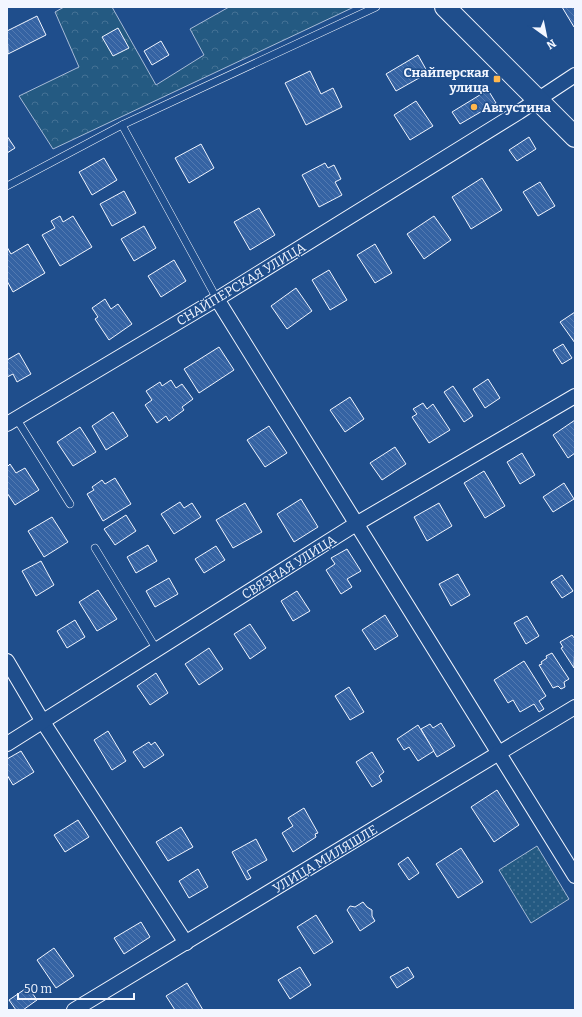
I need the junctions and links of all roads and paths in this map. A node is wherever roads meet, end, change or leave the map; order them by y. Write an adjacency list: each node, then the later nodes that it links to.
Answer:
1 (376, 7): 5 (lane)
2 (445, 7): 4 (street)
3 (575, 75): 4 (street, СНАЙПЕРСКАЯ УЛИЦА)
4 (539, 100): 6 (street); 8 (street, СНАЙПЕРСКАЯ УЛИЦА)
5 (122, 125): 7 (lane); 8 (lane)
6 (575, 137)
7 (7, 186)
8 (217, 299): 10 (street, СНАЙПЕРСКАЯ УЛИЦА); 12 (street)
9 (575, 396): 12 (street, СВЯЗНАЯ УЛИЦА)
10 (12, 421): 11 (lane)
11 (70, 504)
12 (356, 524): 14 (street, СВЯЗНАЯ УЛИЦА); 19 (street)
13 (95, 548): 14 (lane)
14 (156, 650): 17 (street, СВЯЗНАЯ УЛИЦА)
15 (7, 661): 17 (street)
16 (575, 708): 19 (street, УЛИЦА МИЛЯШЛЕ)
17 (43, 722): 18 (street, СВЯЗНАЯ УЛИЦА); 21 (street)
18 (7, 744)
19 (498, 754): 20 (street); 21 (street, УЛИЦА МИЛЯШЛЕ)
20 (575, 876)
21 (186, 943): 22 (street, УЛИЦА МИЛЯШЛЕ)
22 (74, 1010)

